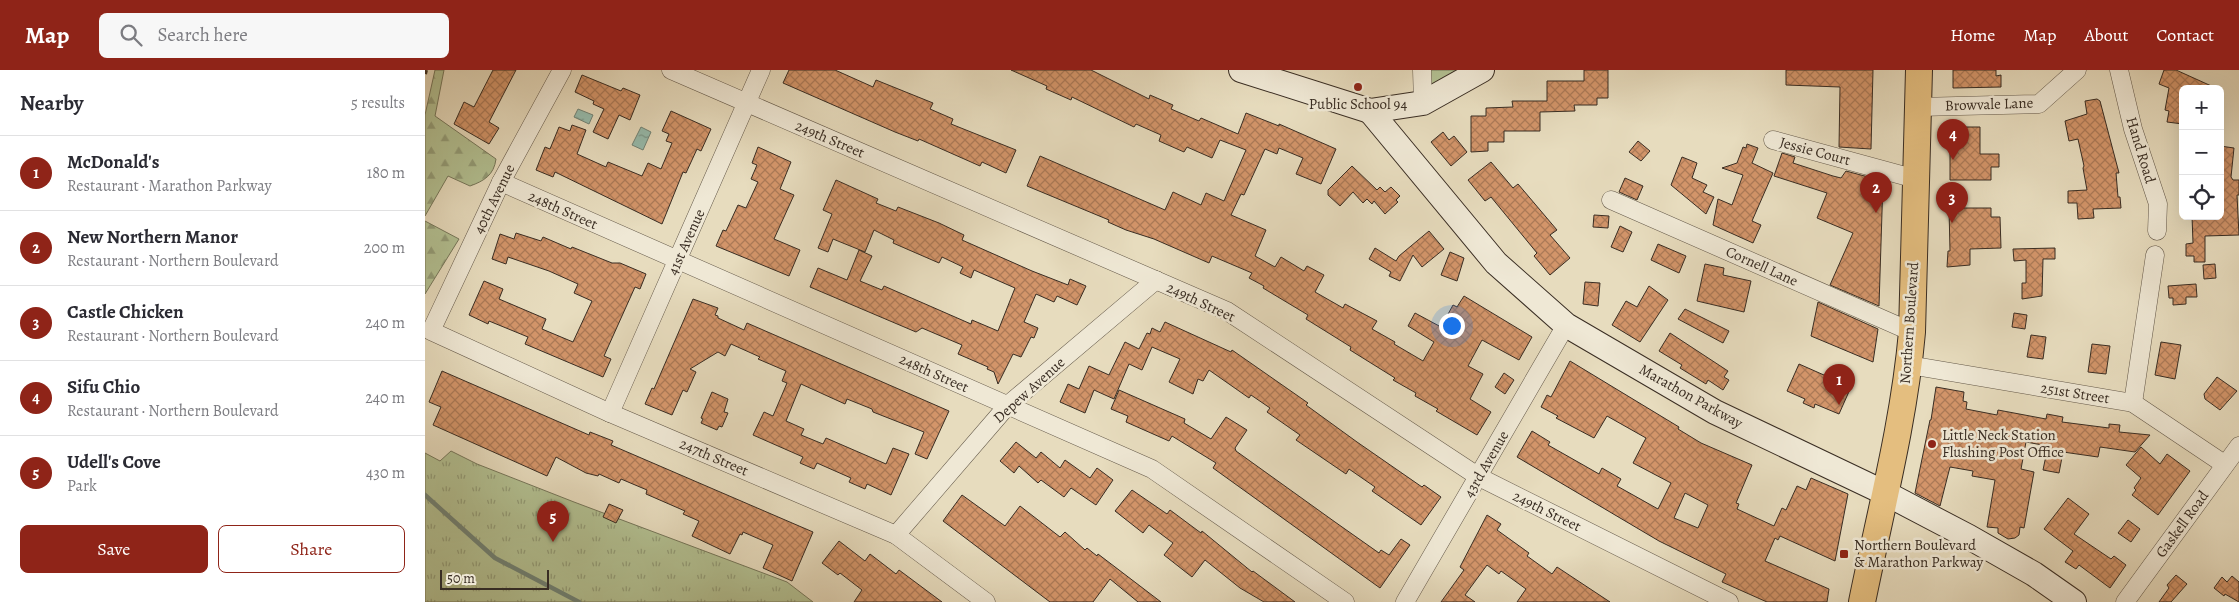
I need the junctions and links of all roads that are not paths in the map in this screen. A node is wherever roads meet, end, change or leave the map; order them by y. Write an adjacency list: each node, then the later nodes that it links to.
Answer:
1 (562, 70): 16 (street, 40th Avenue)
2 (671, 70): 10 (street, 249th Street)
3 (761, 70): 10 (street, 41st Avenue)
4 (1241, 70): 13 (street)
5 (1422, 70): 11 (street)
6 (1482, 70): 11 (street)
7 (1919, 70): 12 (main road, Northern Boulevard)
8 (2077, 70): 12 (street, Browvale Lane)
9 (2119, 70): 18 (street, Hand Road)
10 (747, 103): 20 (street, 41st Avenue); 21 (street, 249th Street)
11 (1423, 103): 13 (street)
12 (1918, 107): 15 (main road, Northern Boulevard)
13 (1369, 111): 22 (street, Marathon Parkway)
14 (1773, 140): 15 (street, Jessie Court)
15 (1916, 179): 24 (main road, Northern Boulevard)
16 (501, 182): 20 (street, 248th Street); 23 (street, 40th Avenue)
17 (1611, 200): 24 (street, Cornell Lane)
18 (2157, 231)
19 (2155, 254): 26 (street)
20 (678, 262): 27 (street, 248th Street); 28 (street, 41st Avenue)
21 (1155, 280): 27 (street, Depew Avenue); 31 (street, 249th Street)
22 (1566, 325): 31 (street, 43rd Avenue); 32 (street, Marathon Parkway)
23 (431, 331): 28 (street, 247th Street)
24 (1912, 332): 25 (main road, Northern Boulevard)
25 (1909, 366): 26 (street, 251st Street); 32 (main road, Northern Boulevard)
26 (2133, 403): 30 (street, 251st Street)
27 (1008, 405): 33 (street, Depew Avenue); 35 (street, 248th Street)
28 (611, 413): 33 (street, 247th Street)
29 (2239, 446): 30 (street, Gaskell Road)
30 (2224, 464): 40 (street, Gaskell Road)
31 (1479, 477): 36 (street, 43rd Avenue); 37 (street, 249th Street)
32 (1885, 493): 38 (main road, Northern Boulevard); 39 (street, Marathon Parkway)
33 (896, 536): 34 (street, 247th Street)
34 (986, 602)
35 (1345, 602)
36 (1405, 602)
37 (1729, 602)
38 (1862, 602)
39 (2074, 602)
40 (2125, 602)

